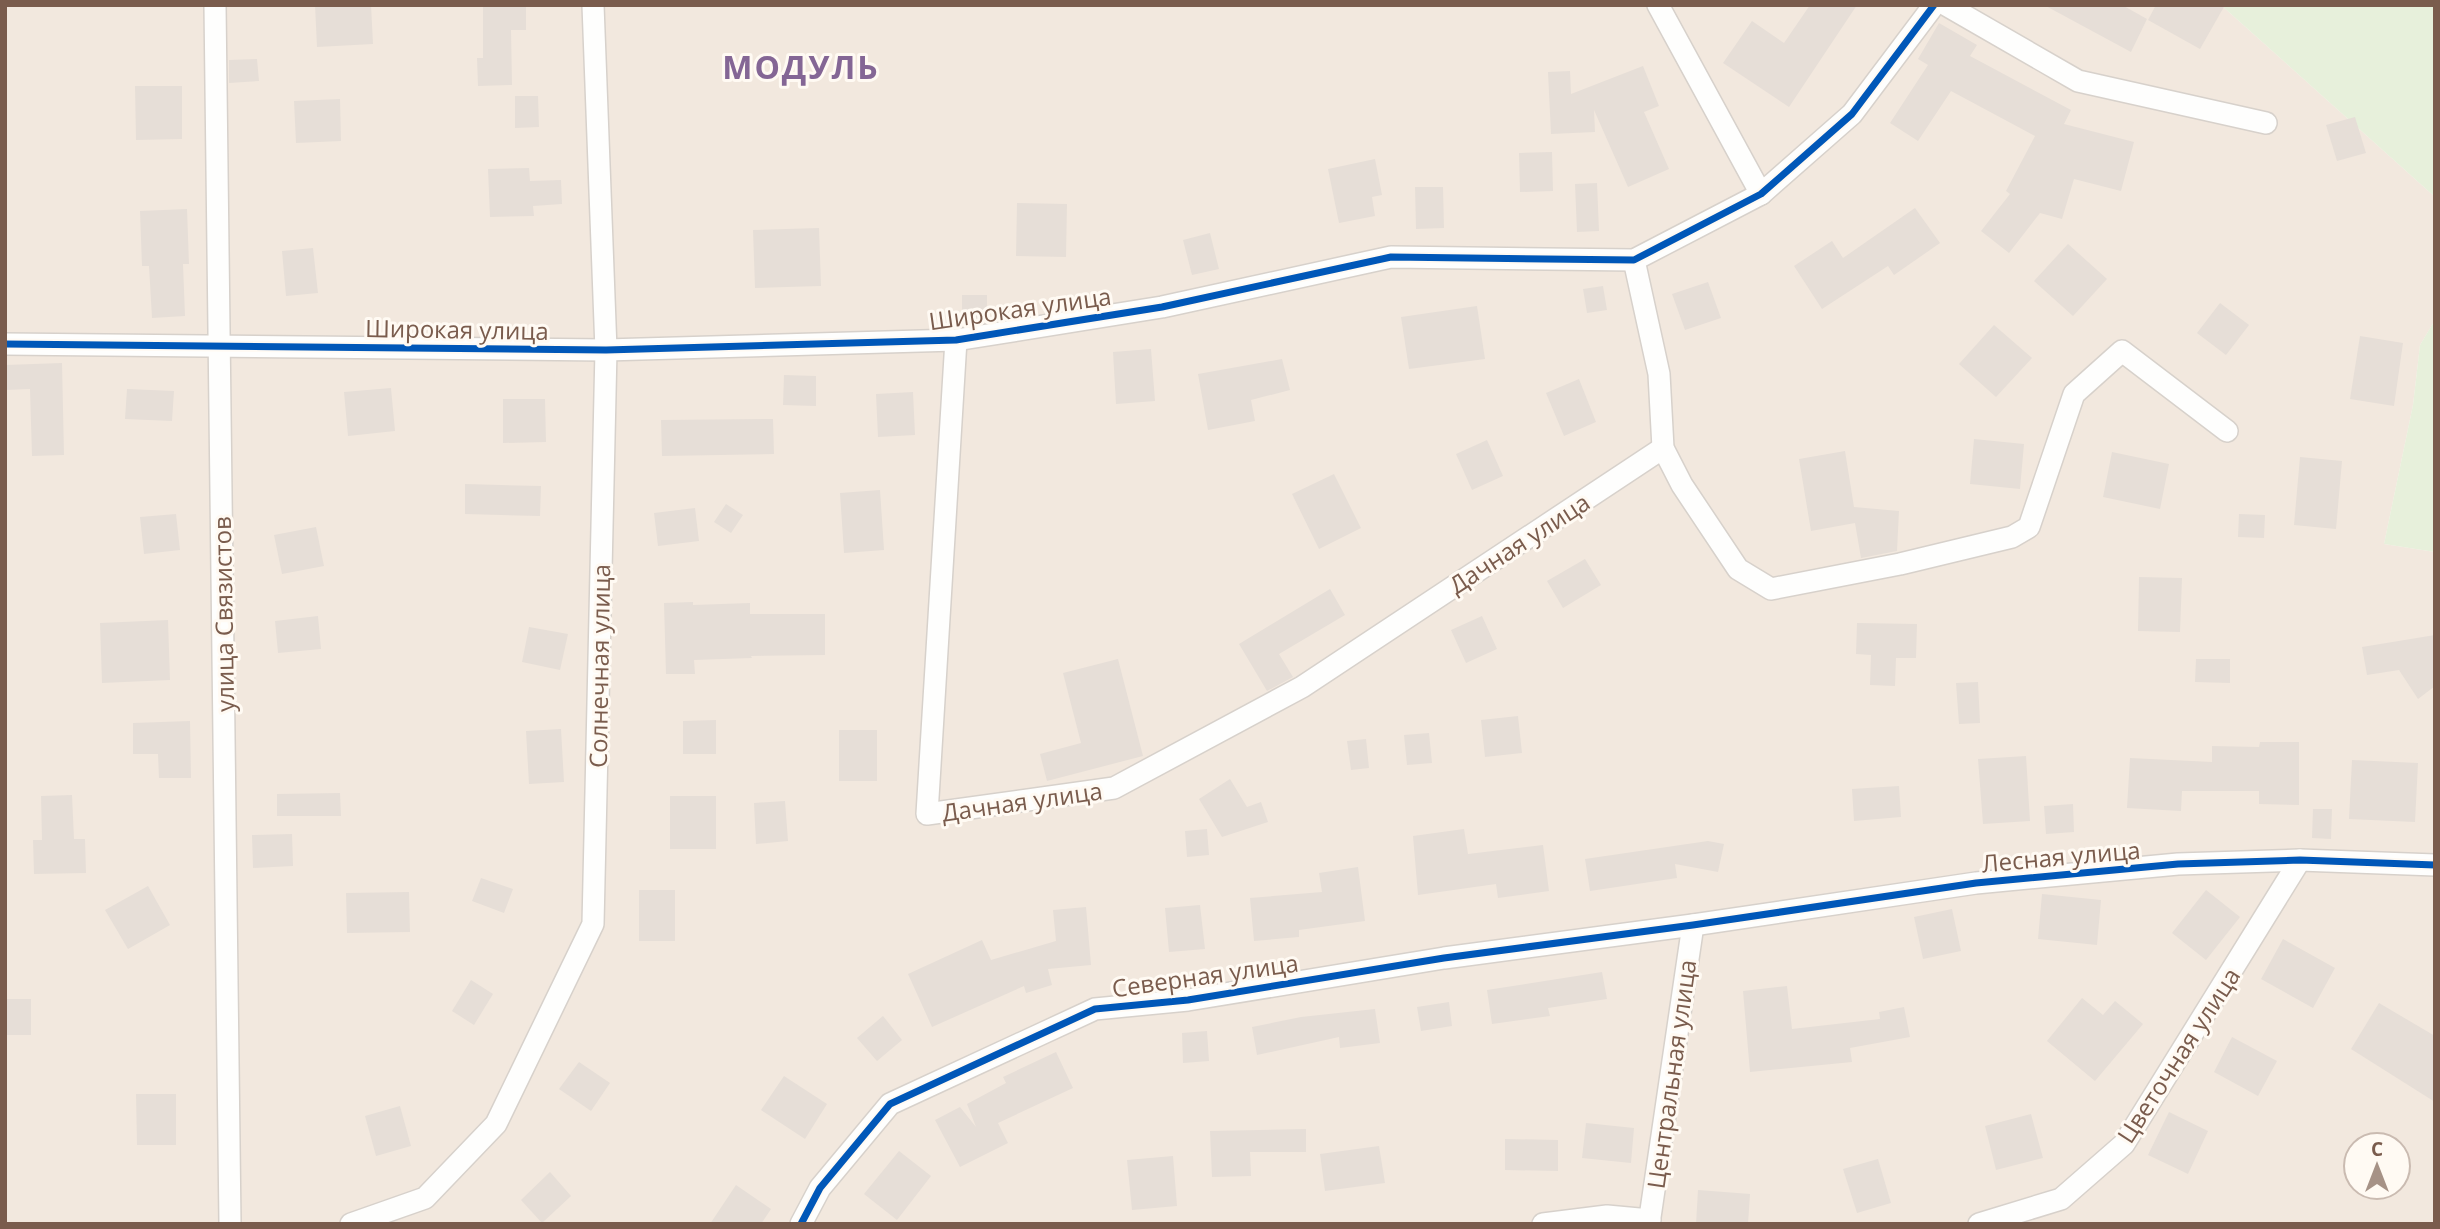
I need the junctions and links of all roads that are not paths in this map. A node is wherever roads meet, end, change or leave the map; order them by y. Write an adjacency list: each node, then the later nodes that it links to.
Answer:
1 (215, 5): 11 (street, улица Связистов)
2 (593, 5): 12 (street, Солнечная улица)
3 (1658, 5): 7 (street)
4 (1934, 5): 7 (street, Широкая улица)
5 (1946, 5): 6 (street)
6 (2266, 123)
7 (1762, 194): 8 (street, Широкая улица)
8 (1634, 260): 9 (street, Широкая улица); 14 (street)
9 (956, 340): 12 (street, Широкая улица); 14 (street, Дачная улица)
10 (5, 344): 11 (street, Широкая улица)
11 (220, 345): 12 (street, Широкая улица); 19 (street, улица Связистов)
12 (606, 350): 20 (street, Солнечная улица)
13 (2227, 431): 14 (street)
14 (1662, 448)
15 (2301, 860): 16 (street, Лесная улица); 17 (street, Лесная улица); 23 (street, Цветочная улица)
16 (2435, 865)
17 (1693, 925): 18 (street, Центральная улица); 21 (street, Северная улица)
18 (1650, 1222): 22 (street)
19 (230, 1224)
20 (351, 1224)
21 (801, 1224)
22 (1544, 1224)
23 (1979, 1224)

